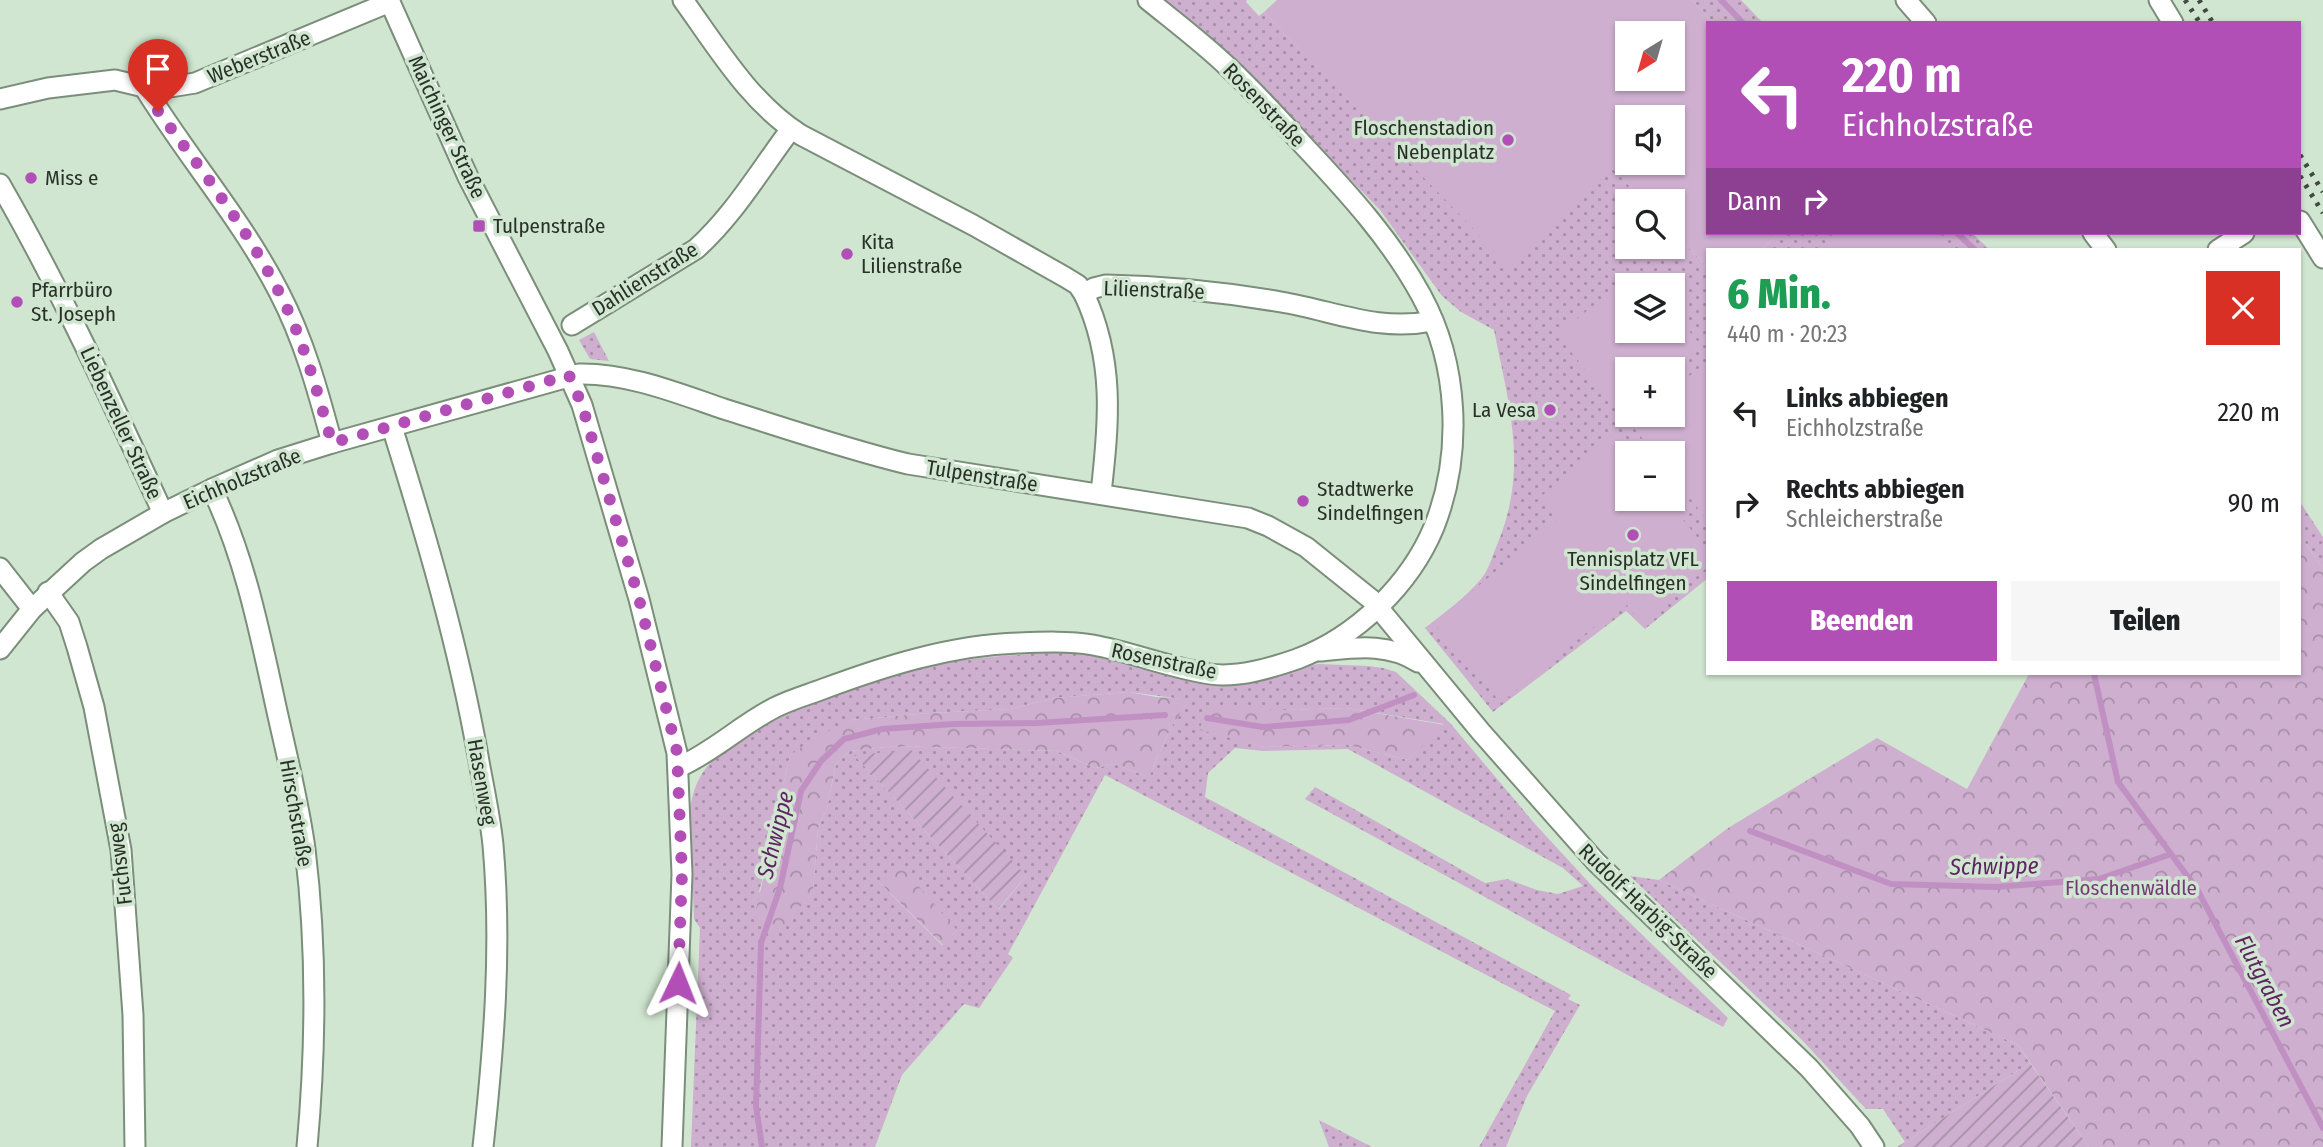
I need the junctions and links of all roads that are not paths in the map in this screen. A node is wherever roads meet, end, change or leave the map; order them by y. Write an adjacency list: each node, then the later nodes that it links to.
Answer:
1 (683, 0): 10 (street, Lilienstraße)
2 (1148, 0): 17 (street, Rosenstraße)
3 (1906, 0): 6 (street)
4 (2159, 0): 7 (street)
5 (389, 1): 8 (street, Weberstraße); 19 (street, Maichinger Straße)
6 (1924, 21)
7 (2172, 21)
8 (144, 87): 9 (street, Weberstraße); 21 (street)
9 (0, 99)
10 (791, 129): 16 (street, Lilienstraße); 18 (street, Dahlienstraße)
11 (0, 184): 24 (street, Liebenzeller Straße)
12 (2301, 223): 15 (street)
13 (2241, 235): 14 (street)
14 (2221, 248)
15 (2323, 258)
16 (1084, 293): 17 (street, Lilienstraße); 23 (street)
17 (1433, 321): 27 (street, Rosenstraße)
18 (572, 325)
19 (569, 375): 20 (street, Eichholzstraße); 23 (street, Tulpenstraße); 32 (street, Maichinger Straße)
20 (392, 427): 21 (street, Eichholzstraße); 35 (street, Hasenweg)
21 (332, 443): 22 (street, Eichholzstraße)
22 (212, 489): 24 (street, Eichholzstraße); 34 (street, Hirschstraße)
23 (1101, 493): 27 (street, Tulpenstraße)
24 (163, 513): 26 (street, Eichholzstraße)
25 (0, 568): 28 (street)
26 (48, 592): 28 (street, Eichholzstraße); 33 (street, Fuchsweg)
27 (1378, 606): 30 (street, Rosenstraße); 31 (street, Rudolf-Harbig-Straße)
28 (32, 608): 29 (street, Eichholzstraße)
29 (0, 649)
30 (1314, 651): 31 (street, Rudolf-Harbig-Straße); 32 (street, Rosenstraße)
31 (1428, 669): 37 (street, Rudolf-Harbig-Straße)
32 (679, 767): 36 (street, Maichinger Straße)
33 (135, 1147)
34 (307, 1147)
35 (483, 1147)
36 (673, 1147)
37 (1874, 1147)

